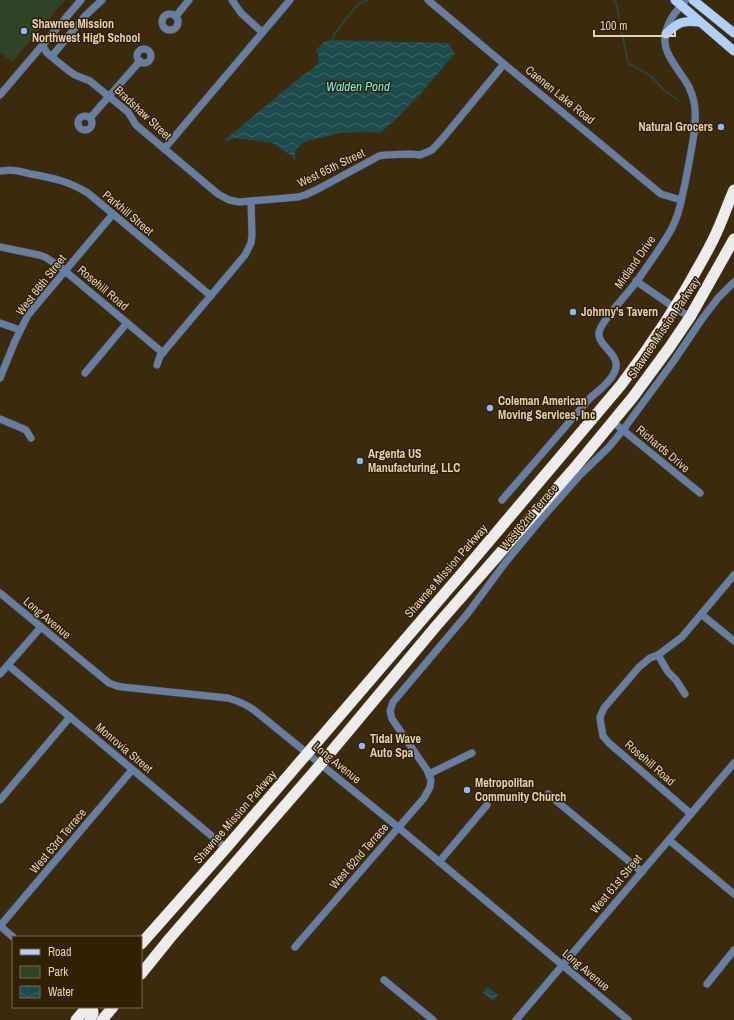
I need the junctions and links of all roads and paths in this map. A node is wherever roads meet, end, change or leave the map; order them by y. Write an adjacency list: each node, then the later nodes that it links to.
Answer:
1 (81, 0): 14 (street)
2 (102, 0): 16 (street)
3 (188, 0): 9 (street)
4 (232, 0): 11 (street)
5 (290, 0): 11 (street)
6 (428, 0): 18 (street, Caenen Lake Road)
7 (692, 0): 12 (main road)
8 (681, 2): 10 (main road); 13 (street, Midland Drive)
9 (176, 16)
10 (700, 22): 13 (main road); 15 (main road)
11 (262, 32): 22 (street)
12 (734, 32)
13 (666, 34): 25 (street, Midland Drive)
14 (43, 46): 16 (street, Bradshaw Street); 19 (street)
15 (734, 51)
16 (52, 56): 20 (street, Bradshaw Street)
17 (140, 61): 20 (street)
18 (504, 64): 25 (street, Caenen Lake Road); 26 (street, West 65th Street)
19 (0, 95)
20 (109, 96): 21 (street); 22 (street, Bradshaw Street)
21 (90, 118)
22 (164, 149): 26 (street, Bradshaw Street)
23 (0, 171): 27 (street, Parkhill Street)
24 (734, 190): 34 (highway, Shawnee Mission Parkway)
25 (681, 200): 31 (street, Midland Drive)
26 (251, 201): 33 (street)
27 (113, 214): 30 (street, West 66th Street); 33 (street, Parkhill Street)
28 (734, 239): 35 (highway, Shawnee Mission Parkway)
29 (0, 247): 30 (street, Rosehill Road)
30 (65, 271): 37 (street, Rosehill Road); 38 (street, West 66th Street)
31 (636, 281): 34 (street); 51 (street, Midland Drive)
32 (734, 282): 47 (street, West 62nd Terrace)
33 (211, 296): 39 (street)
34 (675, 308): 35 (street); 43 (highway, Shawnee Mission Parkway)
35 (690, 317): 46 (highway, Shawnee Mission Parkway)
36 (0, 323): 38 (street)
37 (127, 323): 39 (street, Rosehill Road); 41 (street)
38 (20, 330): 42 (street, West 66th Street)
39 (163, 353): 40 (street)
40 (157, 365)
41 (85, 373)
42 (0, 378)
43 (614, 394): 44 (highway, Shawnee Mission Parkway); 46 (highway)
44 (595, 417): 49 (highway); 54 (highway, Shawnee Mission Parkway)
45 (0, 419): 48 (street)
46 (613, 422): 47 (street, Richards Drive); 49 (highway, Shawnee Mission Parkway)
47 (623, 430): 50 (street, Richards Drive); 71 (street, West 62nd Terrace)
48 (31, 438)
49 (594, 444): 57 (highway, Shawnee Mission Parkway)
50 (700, 494)
51 (502, 500)
52 (734, 575): 55 (street)
53 (0, 593): 58 (street, Long Avenue)
54 (438, 601): 56 (highway, Shawnee Mission Parkway); 57 (highway)
55 (701, 614): 59 (street); 61 (street)
56 (424, 616): 60 (highway); 66 (highway, Shawnee Mission Parkway)
57 (438, 626): 60 (highway, Shawnee Mission Parkway)
58 (41, 627): 62 (street); 66 (street, Long Avenue)
59 (734, 641)
60 (420, 646): 69 (highway, Shawnee Mission Parkway)
61 (658, 655): 64 (street); 75 (street, Rosehill Road)
62 (8, 665): 63 (street); 65 (street, Monrovia Street)
63 (0, 674)
64 (685, 694)
65 (70, 717): 70 (street, Monrovia Street); 73 (street)
66 (307, 753): 69 (street, Long Avenue); 78 (highway, Shawnee Mission Parkway)
67 (472, 753): 71 (street)
68 (734, 763): 75 (street, West 61st Street)
69 (320, 764): 76 (street, Long Avenue); 88 (highway, Shawnee Mission Parkway)
70 (132, 770): 78 (street, Monrovia Street); 82 (street, West 63rd Terrace)
71 (429, 774): 76 (street, West 62nd Terrace)
72 (548, 794): 80 (street)
73 (0, 800)
74 (487, 805): 79 (street)
75 (691, 814): 77 (street, West 61st Street)
76 (398, 828): 79 (street, Long Avenue); 85 (street, West 62nd Terrace)
77 (669, 840): 80 (street, West 61st Street); 81 (street)
78 (226, 848): 84 (highway, Shawnee Mission Parkway)
79 (439, 862): 87 (street, Long Avenue)
80 (642, 872): 87 (street, West 61st Street)
81 (734, 894)
82 (0, 926): 83 (street)
83 (12, 936)
84 (142, 943)
85 (295, 947)
86 (734, 950): 90 (street)
87 (562, 965): 98 (street, West 61st Street); 99 (street, Long Avenue)
88 (142, 973)
89 (384, 980): 97 (street)
90 (707, 984)
91 (86, 1008): 94 (highway)
92 (92, 1008): 95 (highway)
93 (112, 1008): 96 (highway)
94 (76, 1020)
95 (90, 1020)
96 (102, 1020)
97 (433, 1020)
98 (516, 1020)
99 (628, 1020)

